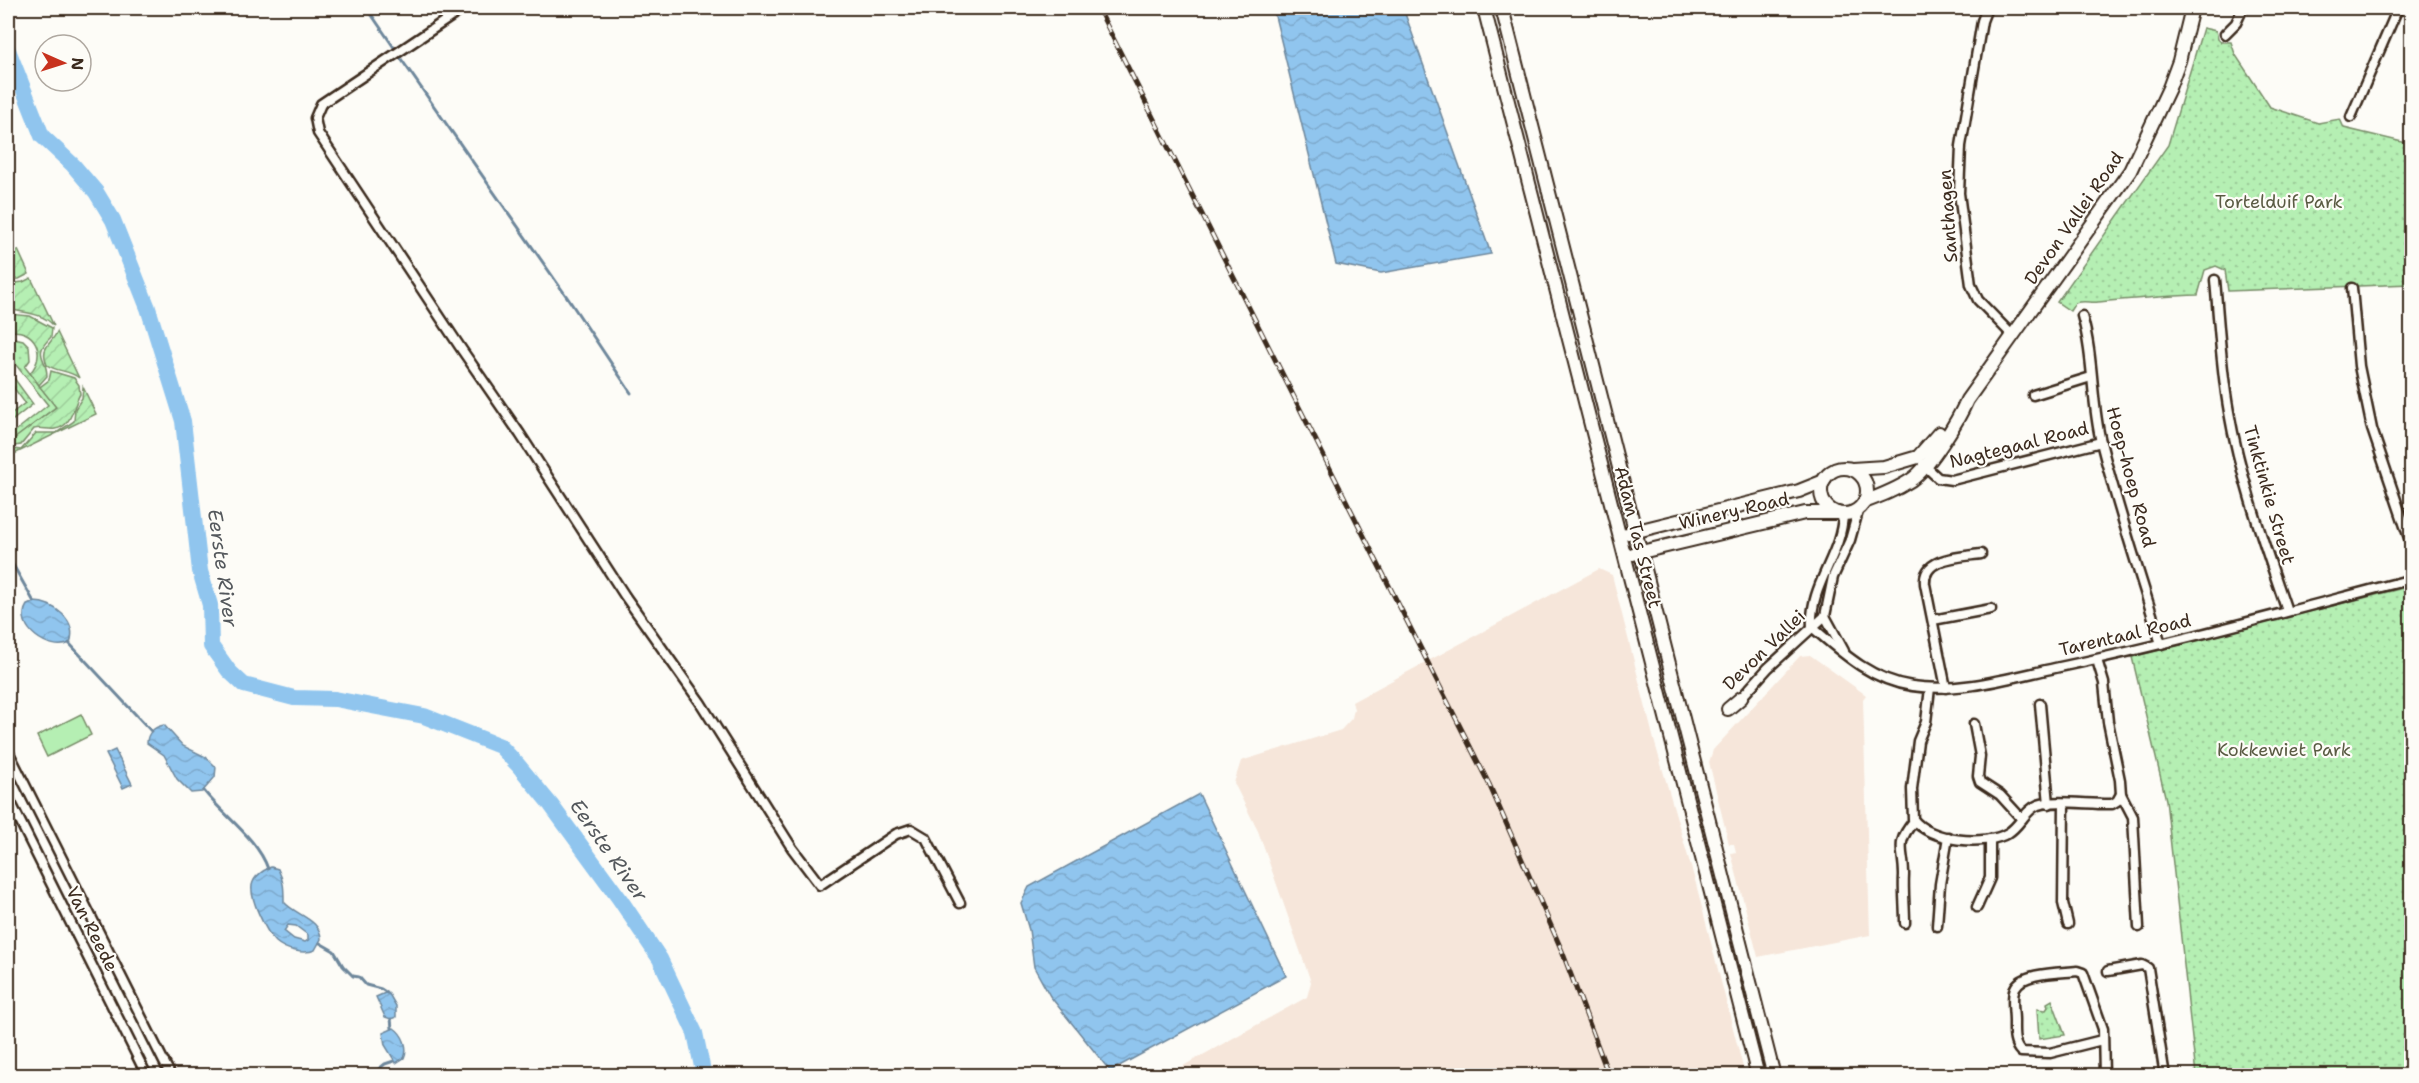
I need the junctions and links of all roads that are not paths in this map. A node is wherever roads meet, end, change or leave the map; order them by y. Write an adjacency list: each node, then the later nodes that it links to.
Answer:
1 (464, 8): 52 (street)
2 (1484, 8): 23 (main road, Adam Tas Street)
3 (1502, 8): 22 (main road, Adam Tas Street)
4 (1986, 8): 13 (street, Santhagen)
5 (2192, 8): 13 (main road, Devon Vallei Road)
6 (2243, 8): 8 (street)
7 (2398, 8): 9 (street)
8 (2226, 34)
9 (2351, 117)
10 (2215, 280): 30 (street, Tinktinkie Street)
11 (2352, 288): 24 (street)
12 (2082, 316): 14 (street, Hoep-hoep Road)
13 (2013, 336): 17 (main road, Devon Vallei Road)
14 (2091, 377): 15 (street); 16 (street, Hoep-hoep Road)
15 (2033, 395)
16 (2101, 442): 17 (street, Nagtegaal Road); 34 (street, Hoep-hoep Road)
17 (1921, 462): 18 (main road); 20 (main road, Devon Vallei Road)
18 (1852, 470): 19 (main road); 20 (main road)
19 (1824, 481): 21 (main road); 22 (main road, Winery Road)
20 (1862, 505): 21 (main road); 31 (street)
21 (1840, 513): 25 (main road, Winery Road); 33 (street)
22 (1635, 531): 23 (main road, Winery Road); 25 (main road, Adam Tas Street)
23 (1619, 537): 27 (main road, Adam Tas Street)
24 (2412, 547)
25 (1640, 551): 27 (main road, Winery Road); 63 (main road, Adam Tas Street)
26 (1981, 554): 32 (street)
27 (1624, 557): 62 (main road, Adam Tas Street)
28 (2412, 579): 30 (street, Tarentaal Road)
29 (1991, 609): 32 (street)
30 (2287, 611): 34 (street, Tarentaal Road)
31 (1825, 616): 33 (street, Devon Vallei); 35 (street)
32 (1933, 620): 38 (street)
33 (1812, 627): 35 (street, Tarentaal Road); 39 (street, Devon Vallei)
34 (2161, 644): 36 (street, Tarentaal Road)
35 (1847, 657): 37 (street, Tarentaal Road)
36 (2097, 660): 38 (street, Tarentaal Road); 44 (street)
37 (1930, 688): 38 (street, Tarentaal Road); 49 (street)
38 (1946, 688)
39 (1741, 698): 41 (main road, Devon Vallei)
40 (2040, 704): 47 (street)
41 (1728, 709)
42 (1974, 724): 48 (street)
43 (8, 751): 61 (street)
44 (2121, 794): 46 (street); 57 (street)
45 (8, 797): 60 (street, Van Reede)
46 (2064, 803): 47 (street); 55 (street)
47 (2049, 804): 48 (street)
48 (2022, 819): 51 (street)
49 (1914, 822): 50 (street); 54 (street)
50 (1948, 837): 51 (street); 56 (street)
51 (1990, 839): 53 (street)
52 (960, 903)
53 (1977, 907)
54 (1905, 923)
55 (2068, 924)
56 (1937, 926)
57 (2139, 927)
58 (2108, 971): 65 (street)
59 (2102, 1040): 59 (street); 64 (street)
60 (147, 1076)
61 (171, 1076)
62 (1758, 1076)
63 (1774, 1076)
64 (2104, 1076)
65 (2165, 1076)

